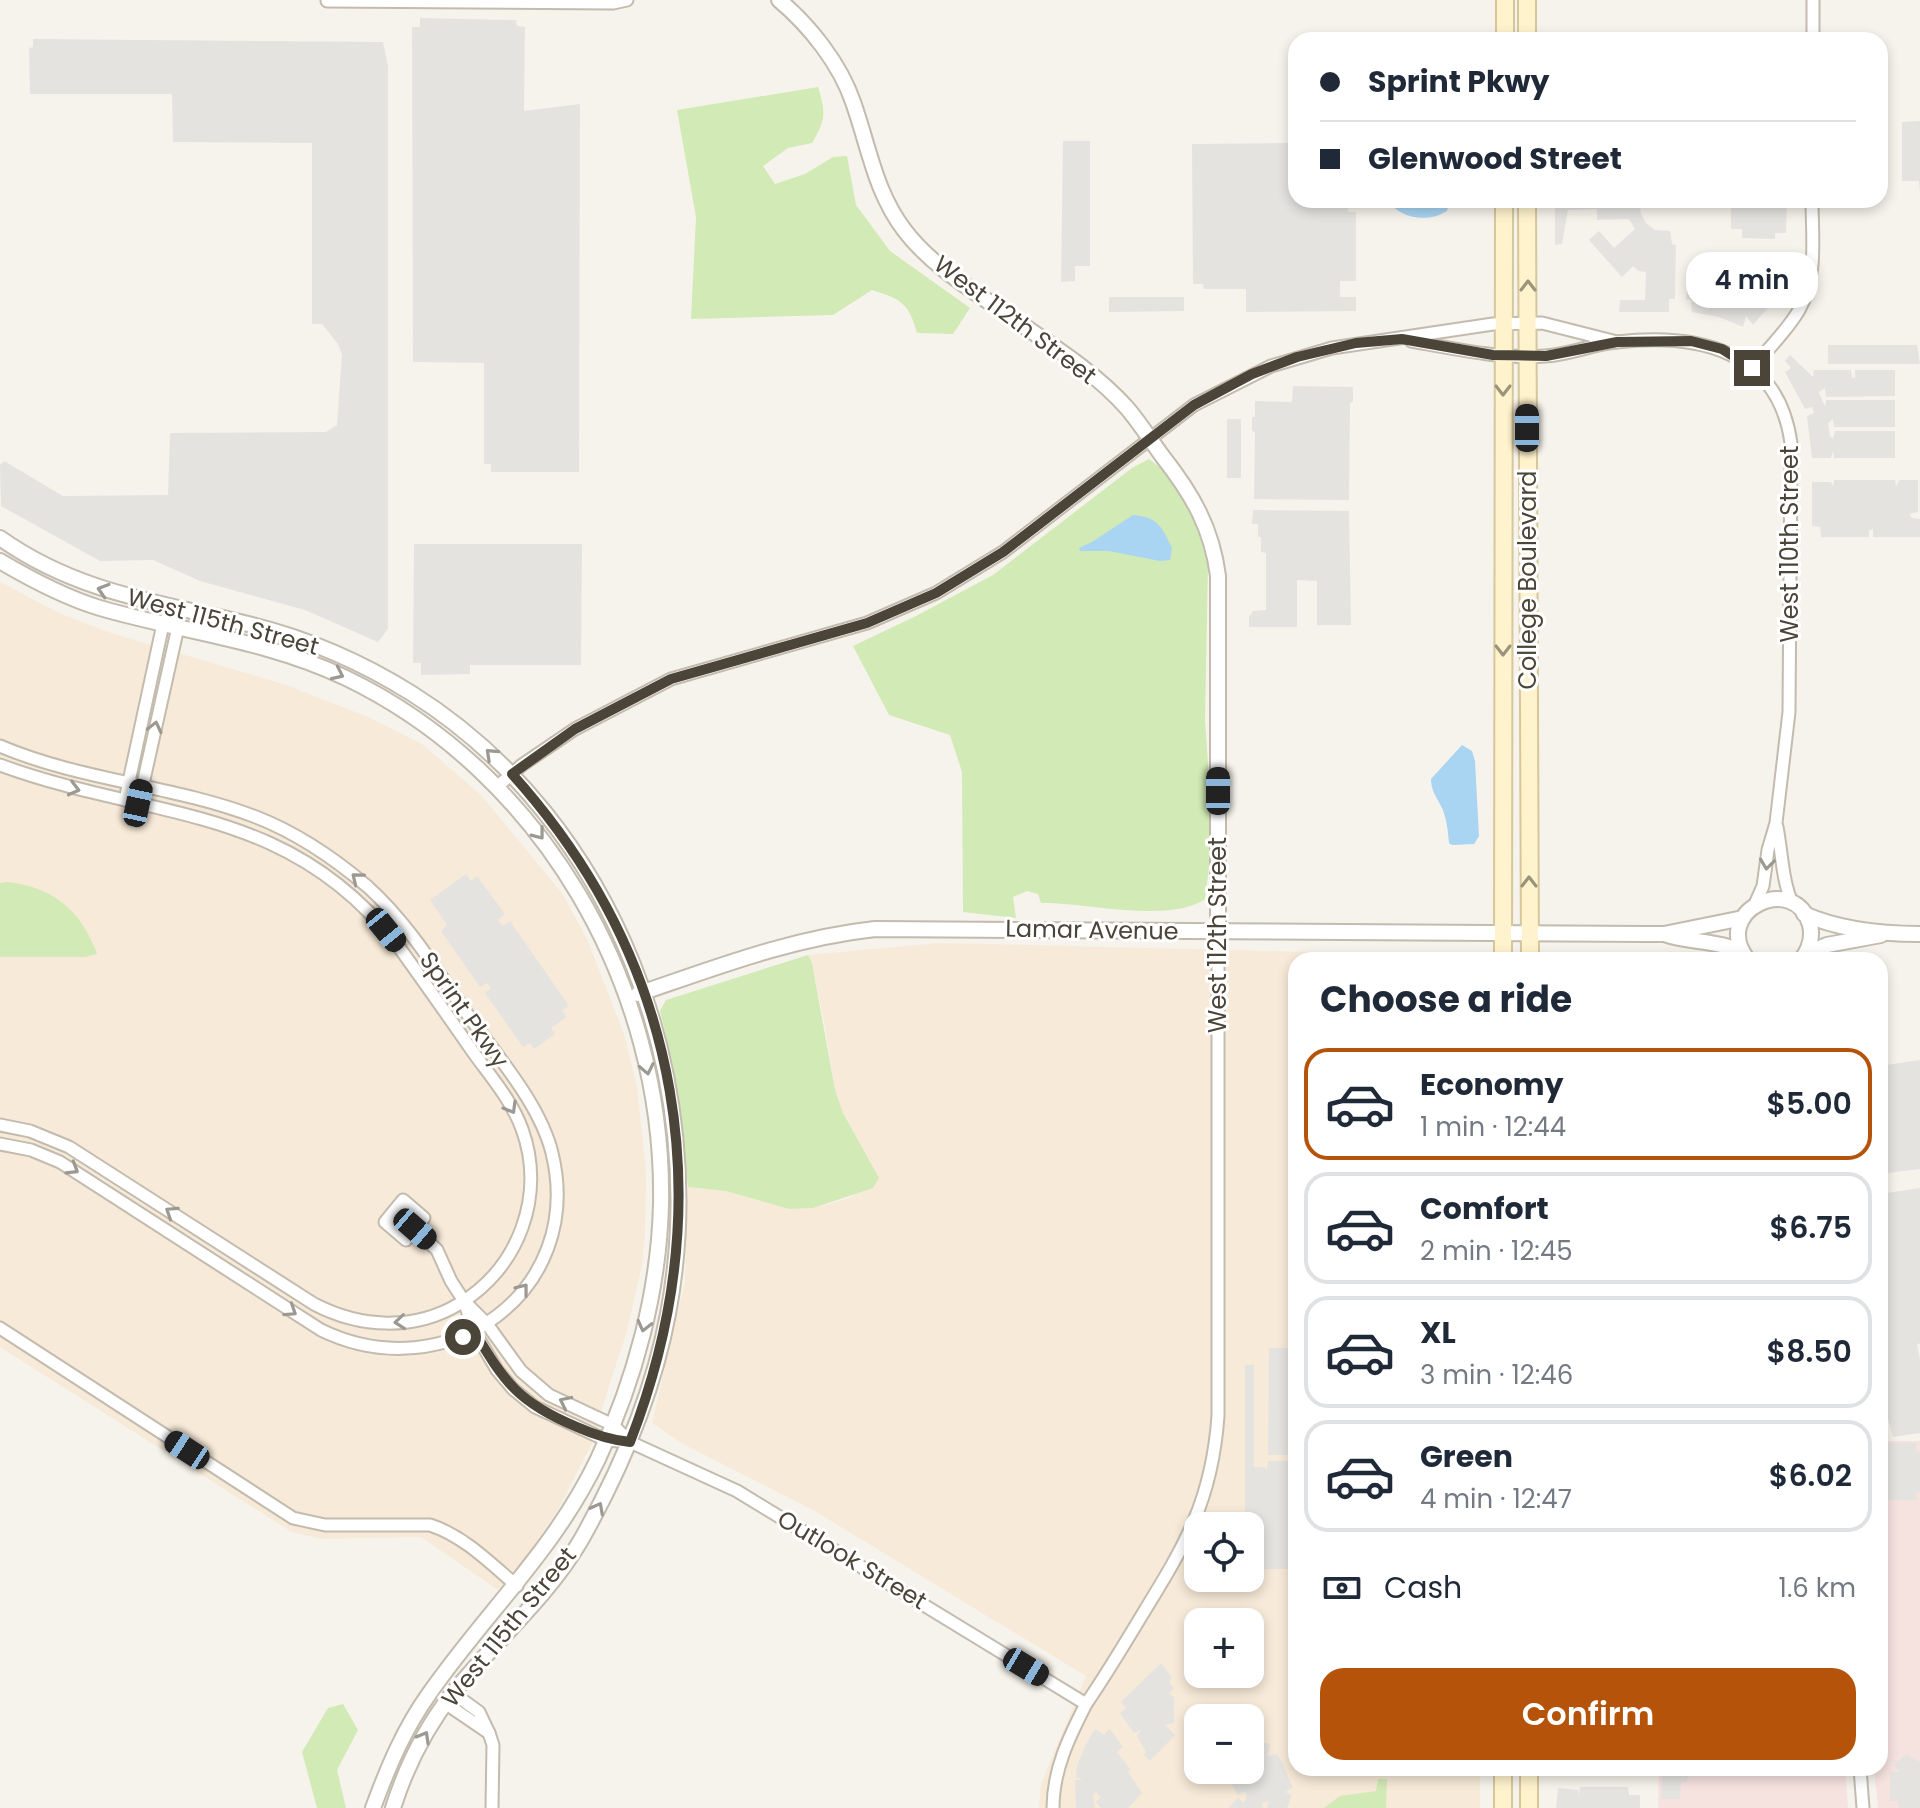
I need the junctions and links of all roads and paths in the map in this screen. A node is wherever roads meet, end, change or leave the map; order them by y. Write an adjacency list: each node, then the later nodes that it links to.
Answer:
1 (627, 0): 6 (street)
2 (779, 0): 20 (street, West 112th Street)
3 (1505, 0): 7 (main road)
4 (1527, 0): 8 (main road)
5 (1813, 0): 9 (street)
6 (327, 1)
7 (1505, 32)
8 (1527, 32)
9 (1813, 32)
10 (1504, 208): 14 (main road, College Boulevard)
11 (1527, 208): 13 (main road, College Boulevard, one-way to 11)
12 (1812, 208): 19 (street)
13 (1527, 324): 14 (street); 16 (street); 18 (main road, College Boulevard)
14 (1504, 325): 15 (street); 17 (main road, College Boulevard)
15 (1402, 339): 17 (street); 20 (street)
16 (1617, 342): 18 (street); 19 (street)
17 (1503, 355): 18 (street); 42 (main road, College Boulevard, one-way to 42)
18 (1527, 356): 43 (main road, College Boulevard, one-way to 18)
19 (1752, 368): 33 (street, West 110th Street)
20 (1149, 438): 27 (street); 38 (street, West 112th Street)
21 (0, 538): 23 (street, West 115th Street, one-way to 21)
22 (0, 561): 24 (street, West 115th Street)
23 (173, 607): 24 (street); 27 (street, West 115th Street, one-way to 23)
24 (171, 625): 28 (street); 29 (street, West 115th Street, one-way to 29); 30 (street, one-way to 24)
25 (0, 746): 28 (street, Sprint Pkwy)
26 (0, 765): 31 (street, Sprint Pkwy, one-way to 31)
27 (512, 774): 29 (street); 50 (street, West 115th Street)
28 (128, 784): 30 (street, Sprint Pkwy); 31 (street)
29 (498, 786): 51 (street, West 115th Street, one-way to 51)
30 (142, 787): 32 (street); 56 (street, Sprint Pkwy, one-way to 30)
31 (125, 800): 32 (street, Sprint Pkwy)
32 (138, 803): 55 (street, Sprint Pkwy, one-way to 55)
33 (1776, 823): 34 (street, West 110th Street); 35 (street, West 110th Street, one-way to 35)
34 (1792, 903): 35 (street); 36 (street)
35 (1755, 904): 37 (street)
36 (1804, 914): 40 (street); 48 (street)
37 (1743, 918): 39 (street, Lamar Avenue); 47 (street)
38 (1218, 932): 42 (street, Lamar Avenue); 50 (street, Lamar Avenue); 64 (street, West 112th Street)
39 (1664, 934): 43 (street, Lamar Avenue); 46 (street, Lamar Avenue)
40 (1885, 934): 41 (street); 49 (street)
41 (1920, 934)
42 (1503, 935): 43 (street, Lamar Avenue); 44 (main road, College Boulevard)
43 (1529, 935): 45 (main road, College Boulevard)
44 (1503, 952)
45 (1530, 952)
46 (1738, 952)
47 (1743, 952)
48 (1806, 952)
49 (1814, 952)
50 (644, 992): 51 (street, Lamar Avenue); 61 (street, West 115th Street)
51 (627, 997): 59 (street, West 115th Street, one-way to 59)
52 (0, 1125): 55 (street, Sprint Pkwy, one-way to 52)
53 (0, 1144): 58 (street, Sprint Pkwy, one-way to 58)
54 (415, 1229): 55 (street)
55 (464, 1301): 56 (street); 58 (street)
56 (487, 1324): 58 (street, Sprint Pkwy); 59 (street, one-way to 56)
57 (0, 1328): 62 (street)
58 (474, 1331): 60 (street)
59 (613, 1425): 60 (street, West 115th Street); 61 (street)
60 (606, 1440): 61 (street, Outlook Street); 62 (street, West 115th Street)
61 (630, 1442): 63 (street, West 115th Street, one-way to 61); 64 (street, Outlook Street)
62 (517, 1586): 68 (street, West 115th Street)
63 (449, 1698): 69 (street, West 115th Street, one-way to 63); 70 (street)
64 (1086, 1704): 71 (street, West 112th Street)
65 (1503, 1776): 72 (main road)
66 (1529, 1776): 73 (main road)
67 (1861, 1776): 74 (street)
68 (373, 1808)
69 (393, 1808)
70 (492, 1808)
71 (1053, 1808)
72 (1503, 1808)
73 (1529, 1808)
74 (1863, 1808)

